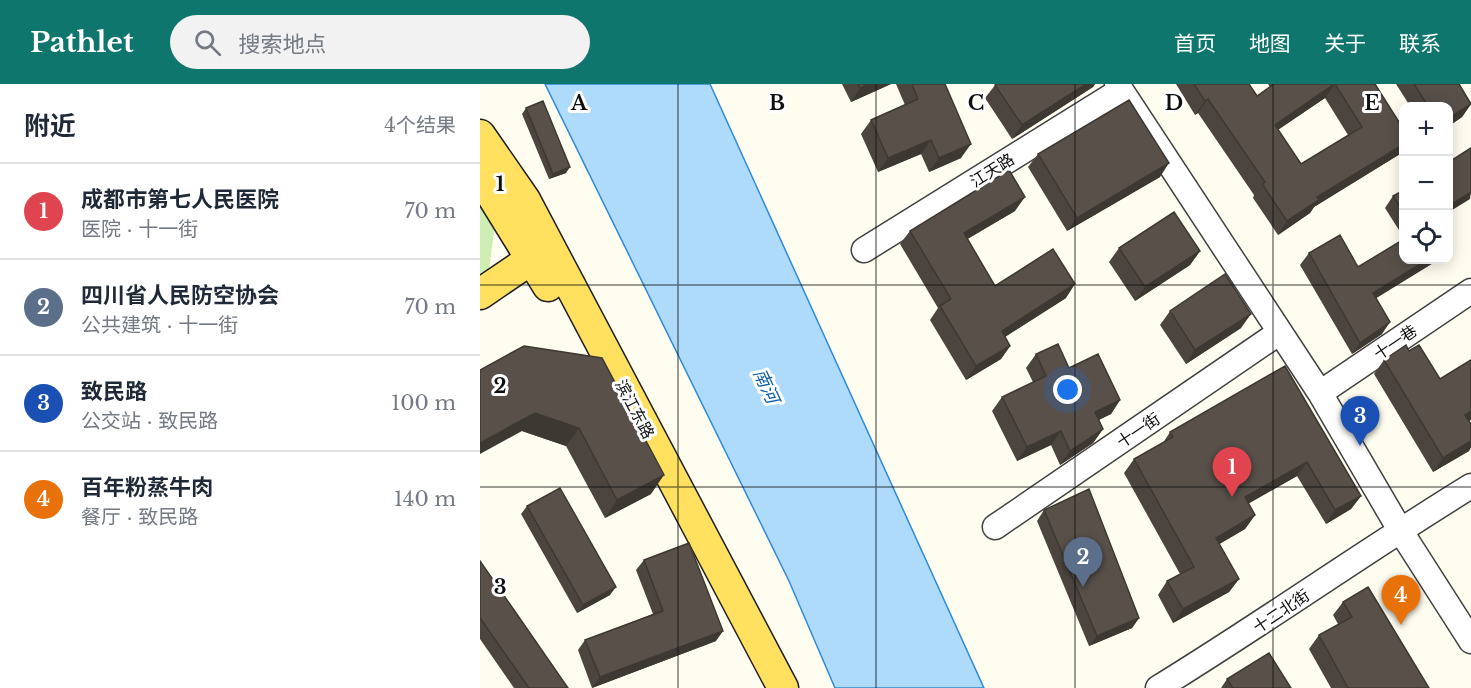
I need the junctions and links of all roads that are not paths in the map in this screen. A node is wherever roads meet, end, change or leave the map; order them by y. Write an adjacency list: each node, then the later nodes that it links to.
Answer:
1 (1119, 87): 4 (street, 江天路); 8 (street)
2 (480, 135): 5 (main road, 滨江东路)
3 (480, 176): 5 (main road, 滨江东路)
4 (864, 250)
5 (540, 253): 7 (main road); 14 (main road, 滨江东路); 15 (main road, 滨江东路)
6 (1471, 291): 9 (street, 十一巷)
7 (480, 294)
8 (1280, 332): 9 (street); 11 (street, 十一街)
9 (1320, 393): 12 (street)
10 (1471, 486): 12 (street, 十二北街)
11 (995, 527)
12 (1400, 530): 13 (street); 16 (street, 十二北街)
13 (1471, 641)
14 (767, 688)
15 (783, 688)
16 (1158, 688)

